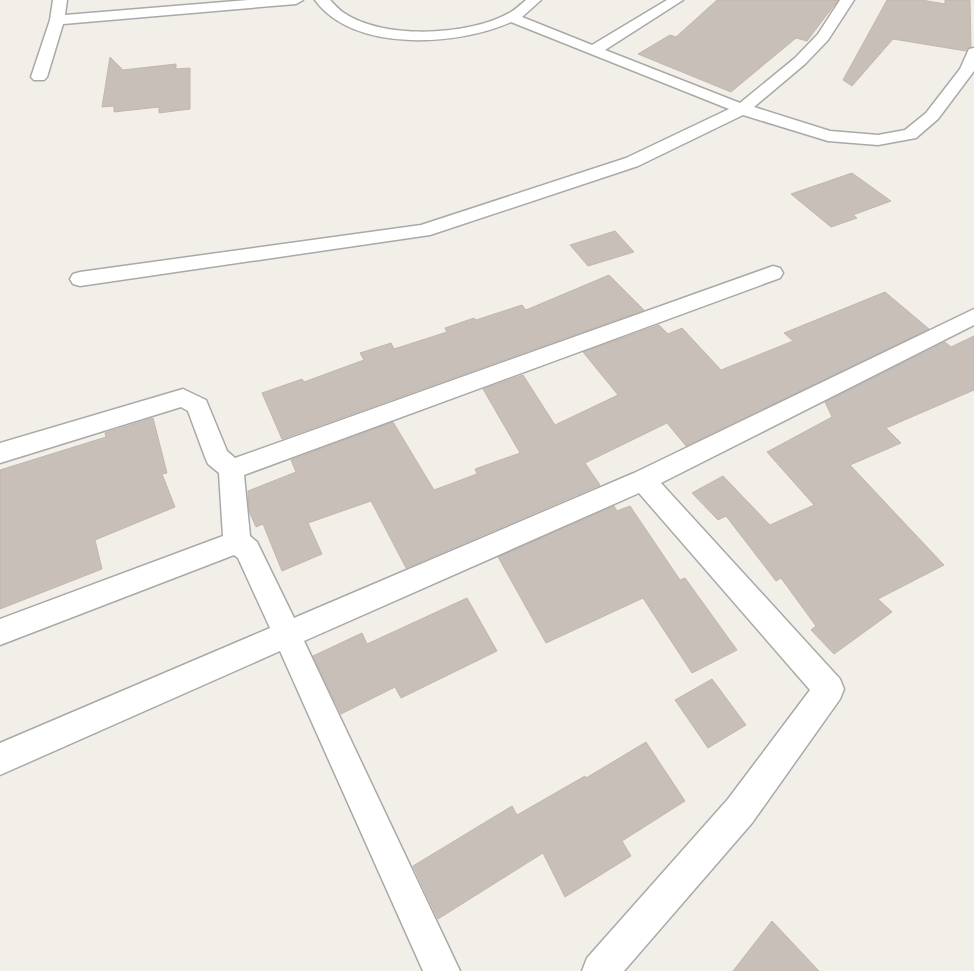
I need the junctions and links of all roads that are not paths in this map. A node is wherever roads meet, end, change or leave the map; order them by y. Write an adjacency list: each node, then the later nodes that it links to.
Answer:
1 (60, 0): 8 (street)
2 (296, 0): 8 (street)
3 (322, 0): 7 (street)
4 (534, 0): 7 (street)
5 (676, 0): 9 (street)
6 (847, 0): 12 (street)
7 (512, 18): 9 (street)
8 (57, 20): 11 (street)
9 (594, 50): 12 (street)
10 (974, 52): 12 (street)
11 (39, 77)
12 (742, 109): 14 (street)
13 (773, 273): 17 (street)
14 (80, 279)
15 (974, 316): 18 (street)
16 (0, 453): 17 (street)
17 (231, 469): 19 (street)
18 (643, 480): 21 (street); 24 (street)
19 (237, 542): 20 (street); 21 (street)
20 (0, 632)
21 (287, 635): 22 (street); 23 (street)
22 (0, 760)
23 (442, 971)
24 (600, 971)

